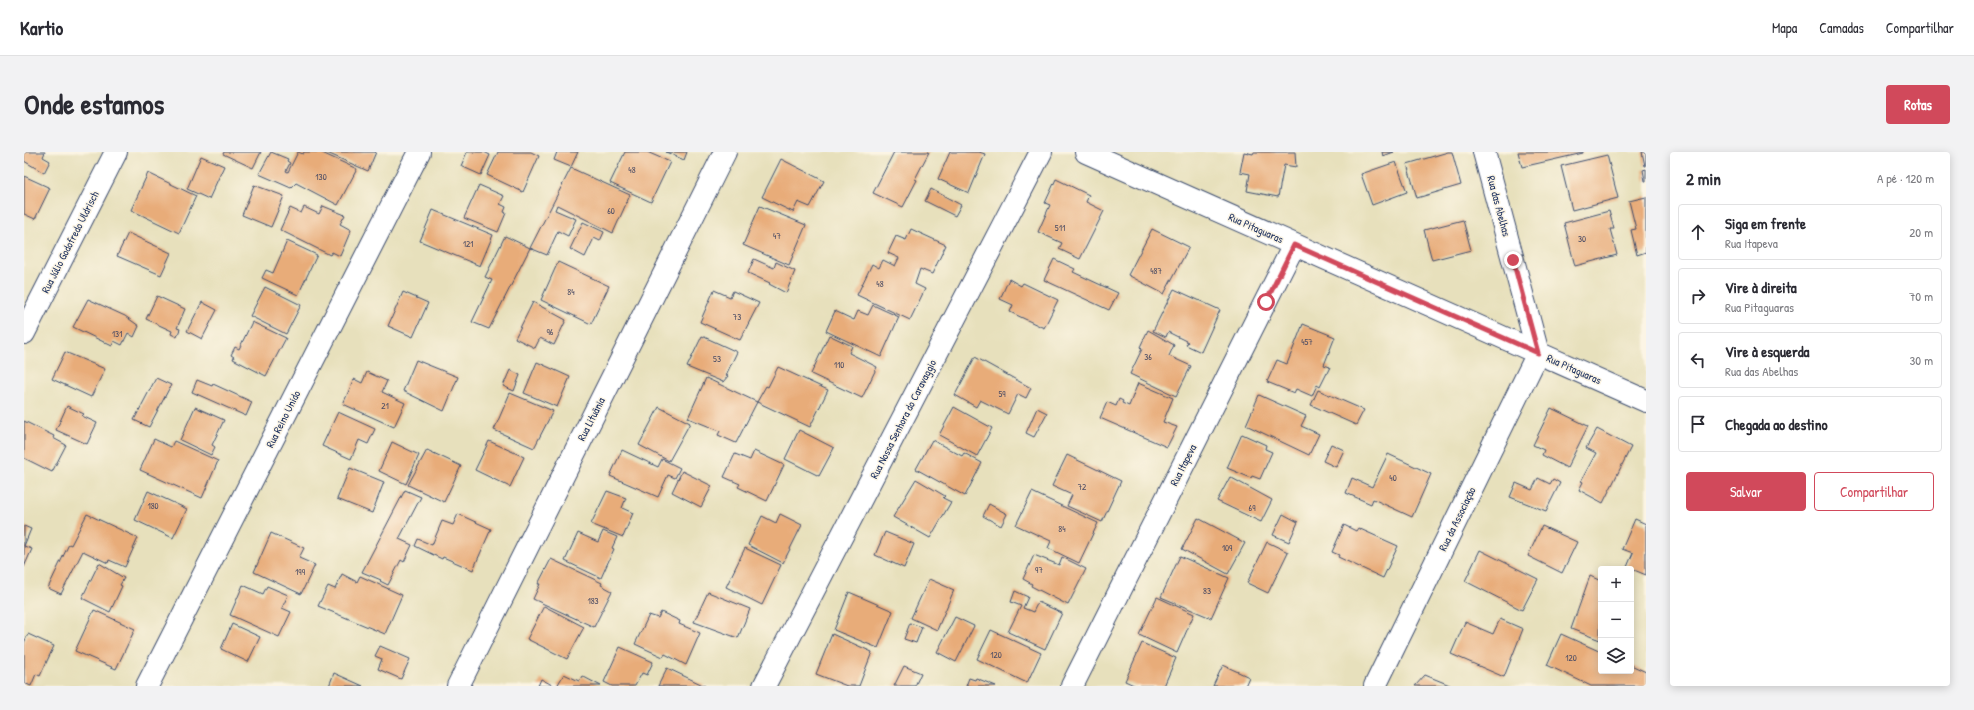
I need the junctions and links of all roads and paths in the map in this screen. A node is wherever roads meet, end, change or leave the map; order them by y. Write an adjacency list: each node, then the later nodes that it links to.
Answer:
1 (116, 152): 8 (street, Rua Júlio Godofredo Uldrisch)
2 (419, 152): 11 (street, Rua Reino Unido)
3 (725, 152): 12 (street, Rua Lituânia)
4 (1041, 152): 13 (street, Rua Nossa Senhora do Caravaggio)
5 (1086, 152): 7 (street, Rua Pitaguaras)
6 (1484, 152): 9 (street, Rua das Abelhas)
7 (1294, 245): 9 (street, Rua Pitaguaras); 14 (street, Rua Itapeva)
8 (24, 333)
9 (1538, 353): 10 (street, Rua Pitaguaras); 15 (street, Rua da Associação)
10 (1646, 401)
11 (147, 686)
12 (458, 686)
13 (764, 686)
14 (1072, 686)
15 (1375, 686)

